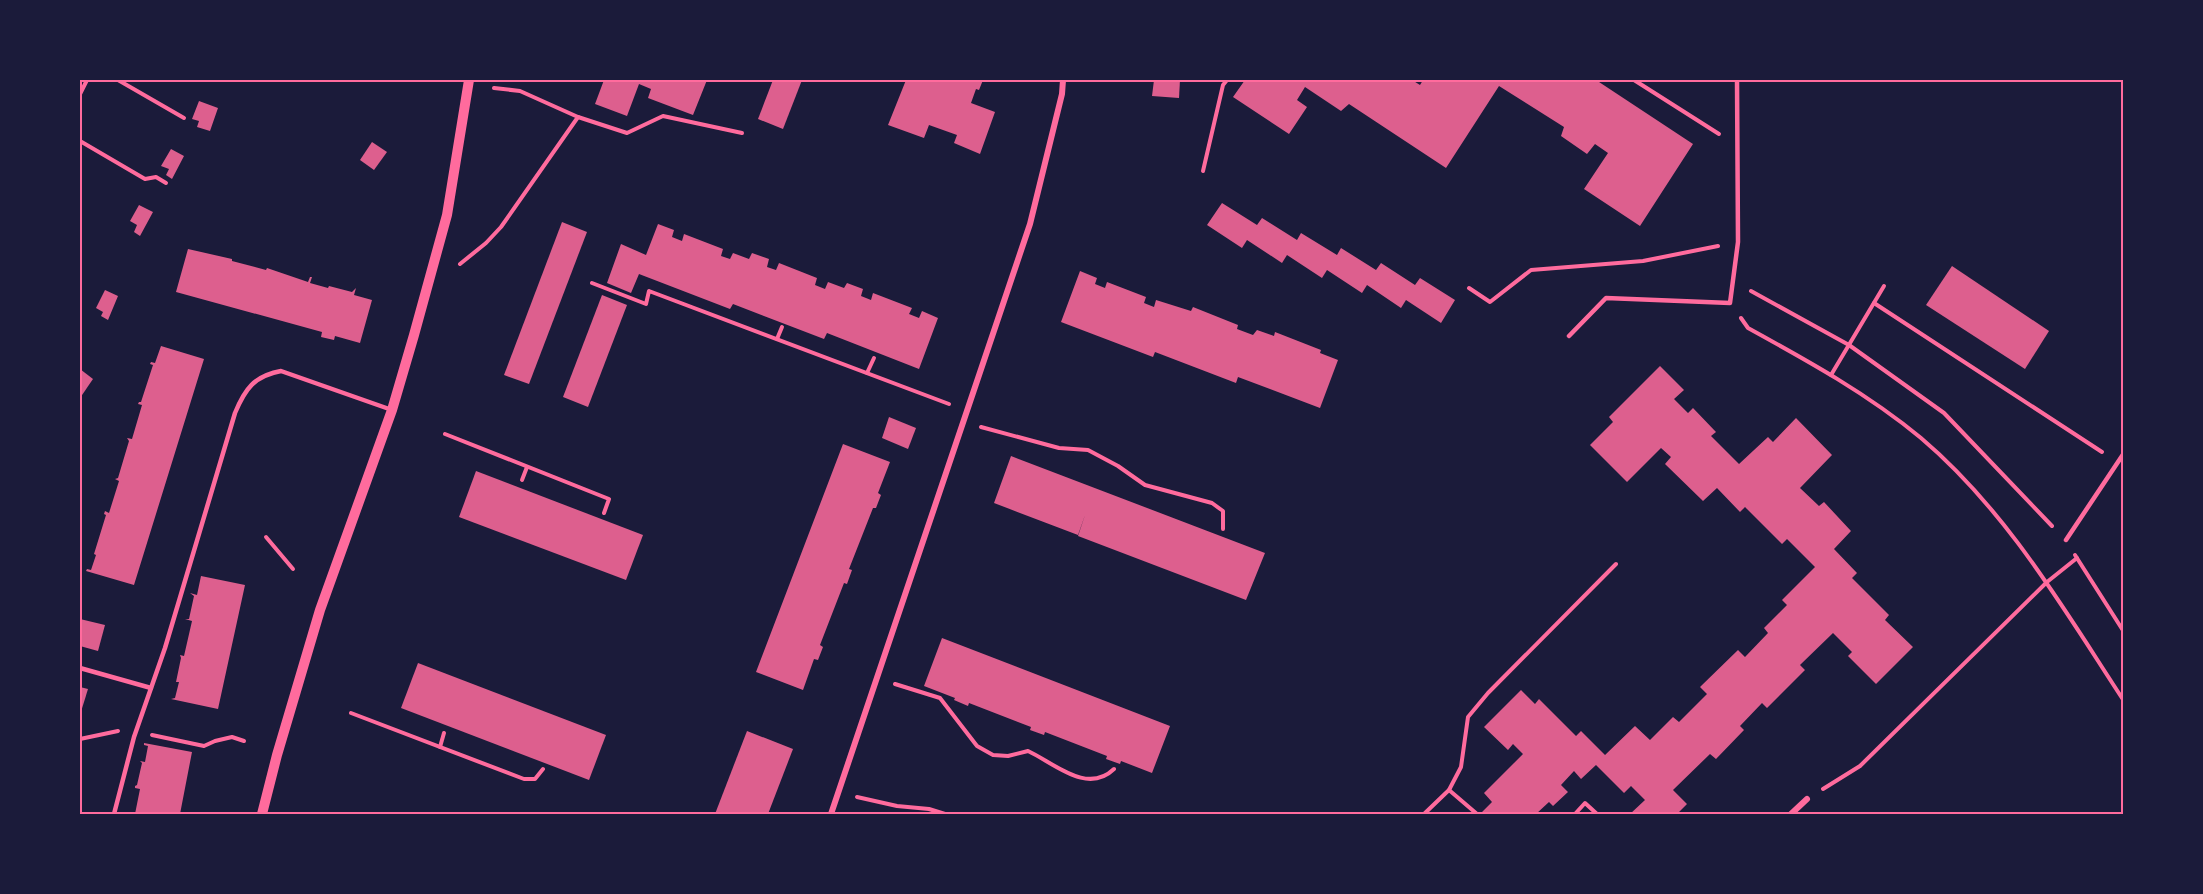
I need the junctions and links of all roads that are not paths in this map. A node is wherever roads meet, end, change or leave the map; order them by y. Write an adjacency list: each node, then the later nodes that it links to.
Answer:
1 (469, 80): 5 (street)
2 (1063, 80): 13 (street)
3 (1737, 80): 4 (lane)
4 (1569, 336)
5 (392, 410): 9 (lane); 12 (street)
6 (2124, 453): 7 (lane)
7 (2066, 540)
8 (80, 668): 9 (lane)
9 (151, 688): 11 (lane)
10 (1807, 799): 14 (street)
11 (114, 814)
12 (262, 814)
13 (831, 814)
14 (1791, 814)

